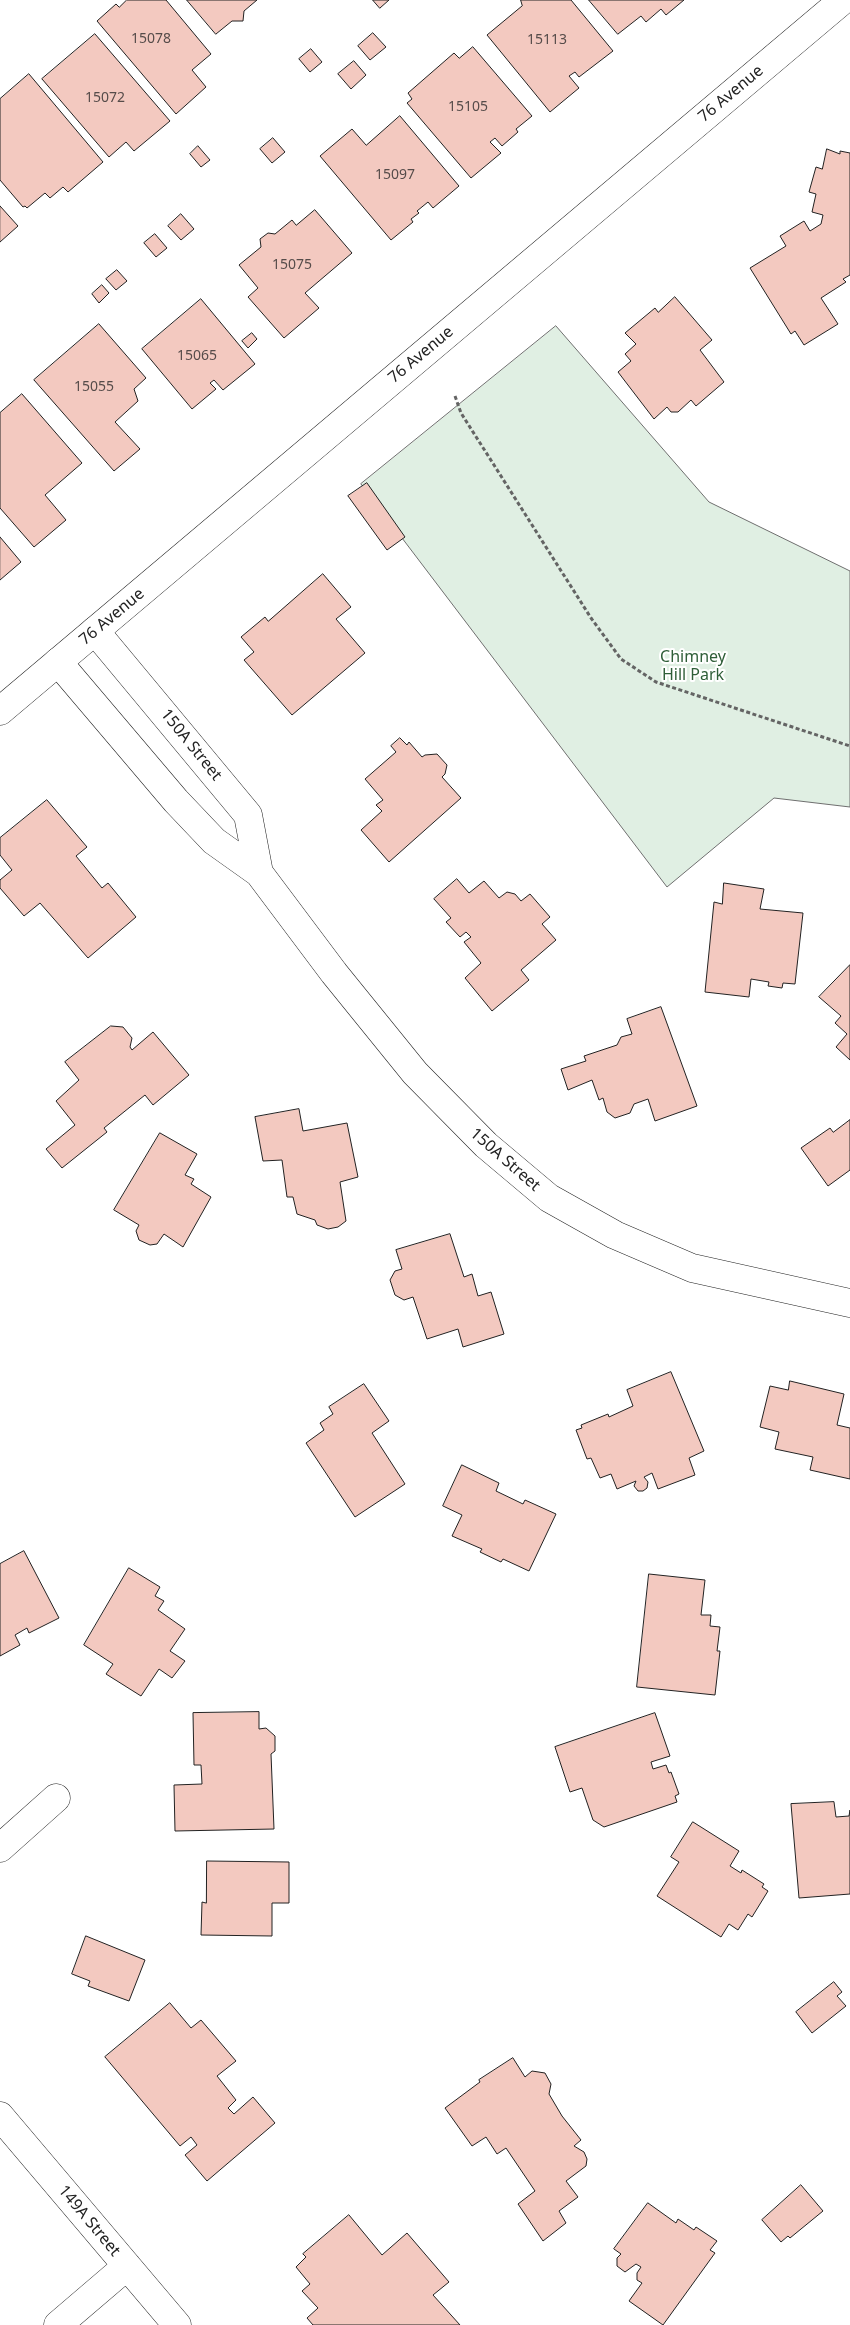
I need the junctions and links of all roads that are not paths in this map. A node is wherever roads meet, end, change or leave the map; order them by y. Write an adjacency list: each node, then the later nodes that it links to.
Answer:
1 (843, 0): 2 (street, 76 Avenue)
2 (95, 631): 3 (street, 76 Avenue); 5 (street, 150A Street)
3 (58, 662): 4 (street, 76 Avenue); 5 (street, 150A Street)
4 (0, 711)
5 (259, 873): 6 (street, 150A Street)
6 (850, 1303)
7 (56, 1798): 8 (street)
8 (0, 1848)
9 (0, 2116): 10 (street, 149A Street)
10 (127, 2266): 11 (street); 12 (street, 149A Street)
11 (58, 2325)
12 (177, 2325)

